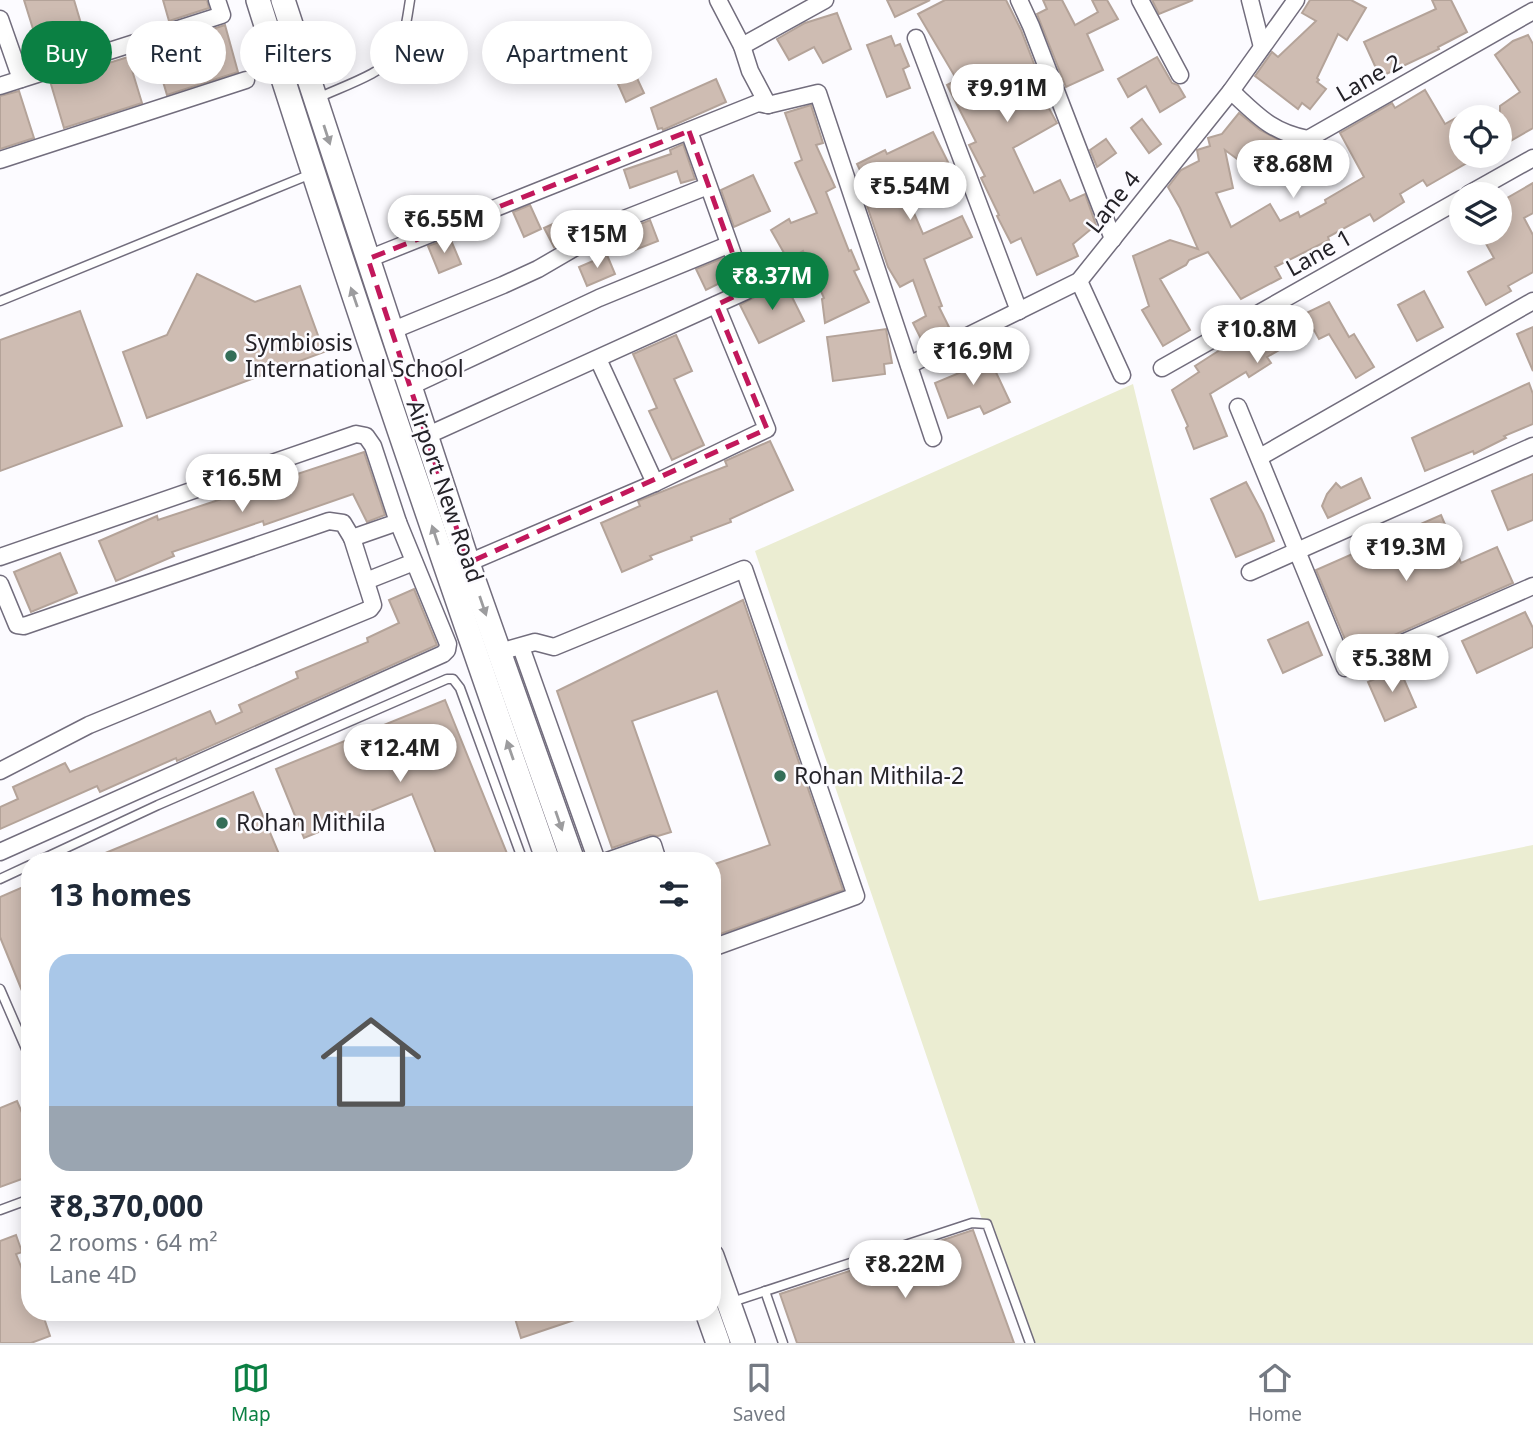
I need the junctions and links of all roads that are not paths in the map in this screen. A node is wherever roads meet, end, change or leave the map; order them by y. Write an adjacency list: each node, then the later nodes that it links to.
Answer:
1 (217, 0): 16 (street)
2 (258, 0): 27 (main road, Airport New Road)
3 (283, 0): 22 (main road, Airport New Road)
4 (410, 0): 22 (lane)
5 (718, 0): 14 (street)
6 (825, 0): 14 (street)
7 (1019, 0): 31 (street)
8 (1140, 0): 17 (street)
9 (1250, 0): 15 (street)
10 (1296, 0): 15 (street, Lane 4)
11 (1533, 11): 21 (street, Lane 2)
12 (0, 19): 18 (street)
13 (916, 38): 38 (street)
14 (742, 46): 23 (street)
15 (1262, 47): 21 (street, Lane 4)
16 (112, 50)
17 (1180, 75)
18 (21, 79): 20 (street)
19 (240, 82): 26 (street)
20 (0, 86)
21 (1231, 91): 31 (street, Lane 4)
22 (315, 99): 33 (main road, Airport New Road, one-way to 33)
23 (768, 105): 24 (street); 41 (street)
24 (689, 131): 29 (street); 33 (street)
25 (1533, 158): 28 (street)
26 (0, 160)
27 (313, 173): 35 (lane); 66 (main road, Airport New Road, one-way to 27)
28 (1490, 182)
29 (708, 186): 32 (street); 39 (street)
30 (1449, 206): 42 (street, Lane 1)
31 (1113, 239): 34 (street, Lane 4)
32 (728, 245): 37 (street); 44 (street)
33 (368, 259): 39 (main road, Airport New Road)
34 (1079, 281): 38 (street, Lane 4); 43 (street)
35 (0, 301)
36 (1533, 301): 49 (street)
37 (716, 305): 40 (street); 50 (street)
38 (1019, 311): 41 (street, Lane 4)
39 (391, 331): 44 (main road, Airport New Road)
40 (598, 359): 46 (street); 50 (street)
41 (909, 365): 47 (street)
42 (1162, 368)
43 (1122, 375)
44 (409, 387): 46 (main road, Airport New Road)
45 (1238, 407): 49 (street)
46 (426, 436): 56 (main road, Airport New Road)
47 (933, 438)
48 (1533, 446): 53 (street)
49 (1261, 457): 53 (street)
50 (655, 483): 56 (street)
51 (398, 522): 52 (street); 54 (street); 55 (street)
52 (352, 538): 58 (street); 59 (street)
53 (1298, 550): 57 (street); 60 (street)
54 (0, 557)
55 (414, 562): 58 (street); 63 (street)
56 (468, 562): 61 (main road, Airport New Road, one-way to 61)
57 (1250, 572)
58 (366, 581): 62 (street)
59 (0, 584)
60 (1533, 586)
61 (510, 649): 67 (main road, Airport New Road, one-way to 67); 68 (street); 73 (street)
62 (0, 771)
63 (0, 852)
64 (57, 852): 65 (lane)
65 (520, 852)
66 (545, 852)
67 (570, 852)
68 (593, 852)
69 (633, 852): 70 (street)
70 (655, 852)
71 (21, 869): 72 (lane)
72 (0, 879)
73 (721, 944)
74 (0, 989): 75 (lane)
75 (21, 1037)
76 (21, 1202): 77 (lane)
77 (0, 1210)
78 (721, 1281): 80 (main road)
79 (765, 1291): 80 (lane); 84 (lane); 85 (lane)
80 (729, 1303): 83 (main road)
81 (710, 1321): 82 (main road)
82 (718, 1343)
83 (743, 1343)
84 (783, 1343)
85 (1030, 1343)

